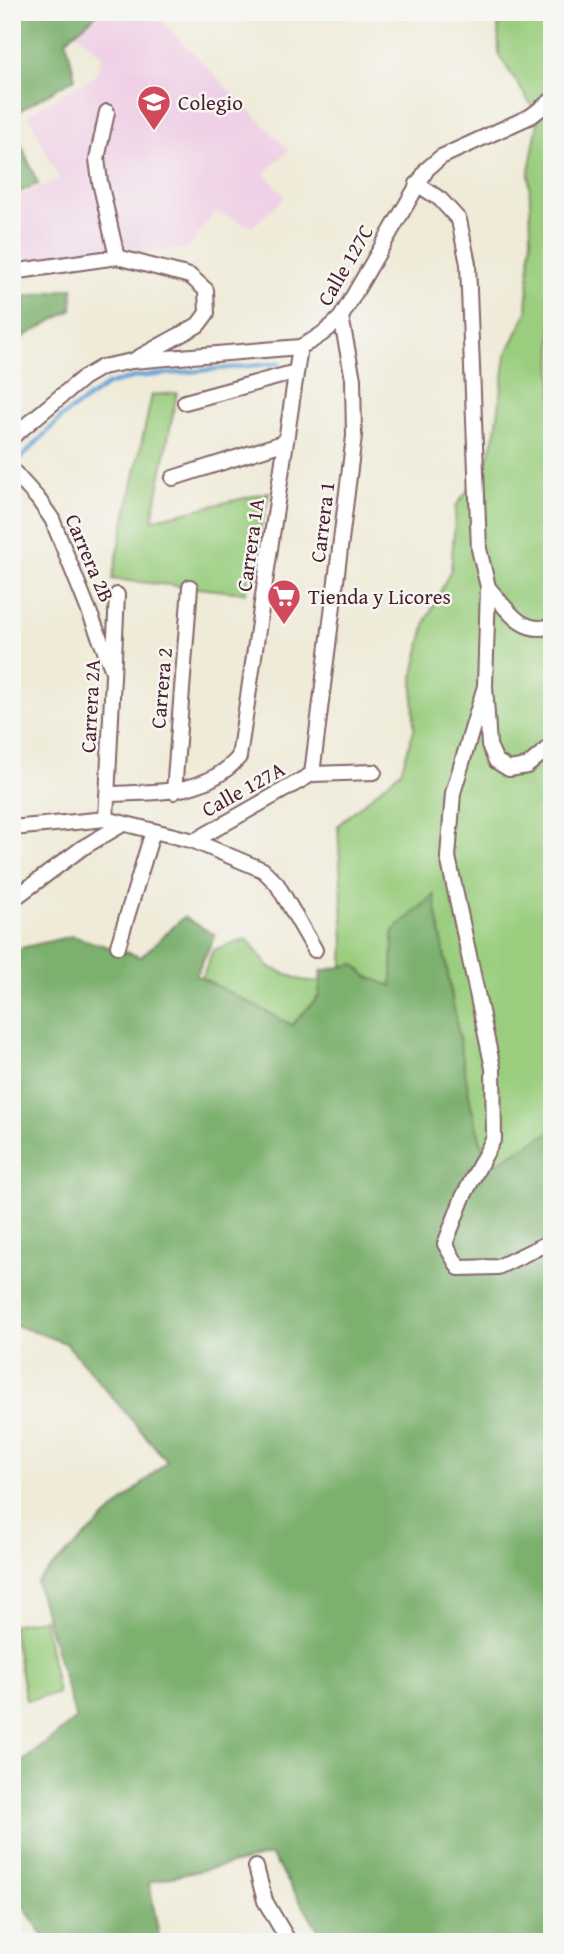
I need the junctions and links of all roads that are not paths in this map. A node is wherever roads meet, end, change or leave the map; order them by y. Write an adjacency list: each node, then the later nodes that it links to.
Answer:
1 (552, 100): 3 (street, Calle 127C)
2 (107, 112): 4 (street)
3 (417, 184): 6 (street, Calle 127C); 16 (street)
4 (117, 257): 5 (street, Calle 127C); 8 (street, Calle 127C)
5 (12, 272)
6 (341, 317): 7 (street, Calle 127C); 23 (street, Carrera 1)
7 (300, 347): 8 (street, Calle 127C); 9 (street, Carrera 1A)
8 (132, 361): 11 (street, Calle 127C)
9 (296, 372): 10 (street); 12 (street, Carrera 1A)
10 (185, 402)
11 (12, 437)
12 (286, 442): 14 (street); 24 (street, Carrera 1A)
13 (12, 470): 19 (street, Carrera 2B)
14 (173, 478)
15 (190, 587): 24 (street, Carrera 2)
16 (488, 587): 18 (street); 20 (street)
17 (117, 595): 19 (street, Carrera 2A)
18 (552, 626)
19 (113, 671): 25 (street, Carrera 2A)
20 (485, 686): 21 (street); 34 (street)
21 (552, 745)
22 (374, 772): 23 (street)
23 (312, 774): 30 (street, Calle 127A)
24 (174, 792): 25 (street)
25 (107, 794): 26 (street, Carrera 2A)
26 (106, 819): 27 (street); 28 (street)
27 (123, 824): 29 (street); 31 (street)
28 (12, 828)
29 (153, 831): 30 (street); 32 (street)
30 (194, 841): 33 (street)
31 (12, 900)
32 (118, 946)
33 (315, 950)
34 (552, 1241)
35 (256, 1867): 36 (street)
36 (289, 1942)

